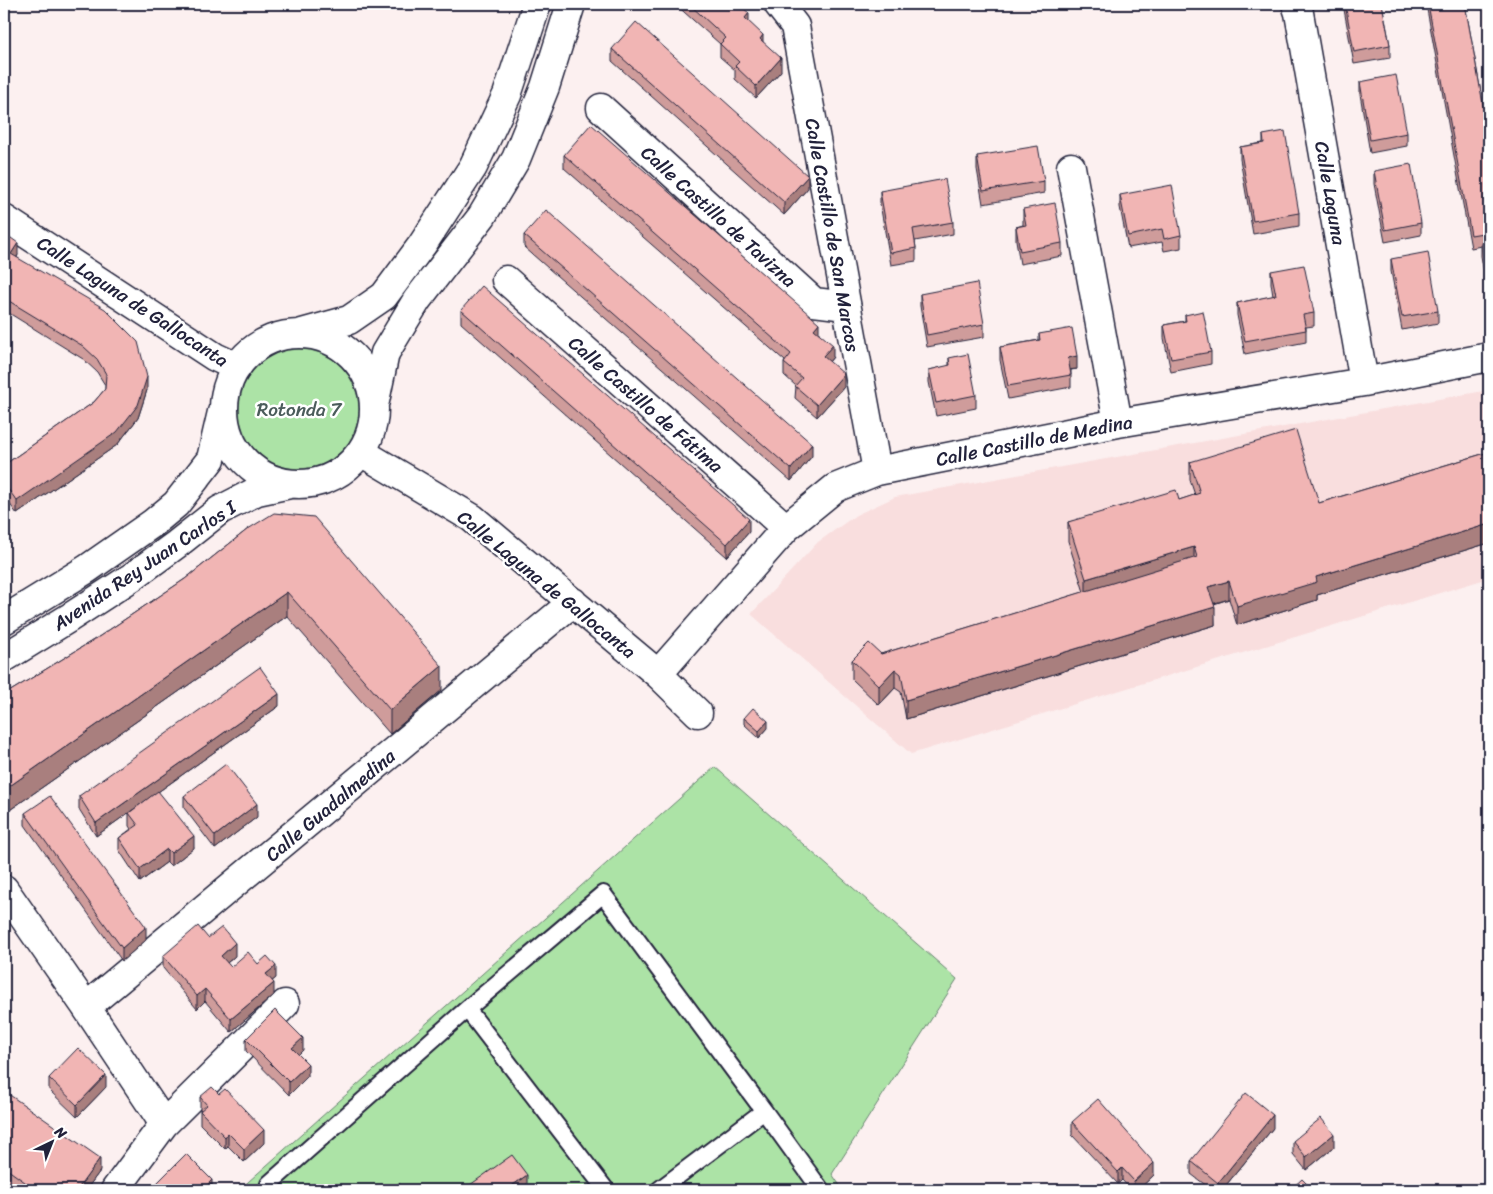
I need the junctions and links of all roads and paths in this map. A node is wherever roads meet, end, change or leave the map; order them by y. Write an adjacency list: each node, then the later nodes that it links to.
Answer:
1 (537, 4): 10 (street)
2 (571, 4): 15 (street)
3 (778, 4): 9 (street, Calle Castillo de San Marcos)
4 (1296, 4): 13 (street, Calle Laguna)
5 (600, 108): 9 (street, Calle Castillo de Tavizna)
6 (1070, 168): 16 (street)
7 (4, 218): 12 (street, Calle Laguna de Gallocanta)
8 (506, 280): 20 (street, Calle Castillo de Fátima)
9 (846, 306): 18 (street, Calle Castillo de San Marcos)
10 (301, 333): 12 (street); 15 (street)
11 (1489, 357): 13 (street, Calle Castillo de Medina)
12 (237, 367): 14 (street)
13 (1364, 382): 16 (street, Calle Castillo de Medina)
14 (224, 401): 19 (street); 22 (street, Avenida Rey Juan Carlos I)
15 (375, 402): 17 (street)
16 (1118, 423): 18 (street, Calle Castillo de Medina)
17 (362, 452): 19 (street); 21 (street, Calle Laguna de Gallocanta)
18 (877, 471): 20 (street, Calle Castillo de Medina)
19 (290, 484): 23 (street, Avenida Rey Juan Carlos I)
20 (786, 528): 24 (street, Calle Castillo de Medina)
21 (573, 602): 24 (street, Calle Laguna de Gallocanta); 28 (street, Calle Guadalmedina)
22 (4, 620)
23 (4, 658)
24 (658, 674): 25 (street, Calle Laguna de Gallocanta)
25 (698, 713)
26 (4, 889): 28 (street)
27 (285, 1004): 31 (street)
28 (86, 1008): 31 (street)
29 (467, 1010): 30 (lane); 33 (lane); 34 (lane)
30 (764, 1111): 35 (lane); 36 (lane)
31 (164, 1124): 32 (street)
32 (115, 1190)
33 (268, 1190)
34 (606, 1190)
35 (659, 1190)
36 (821, 1190)

